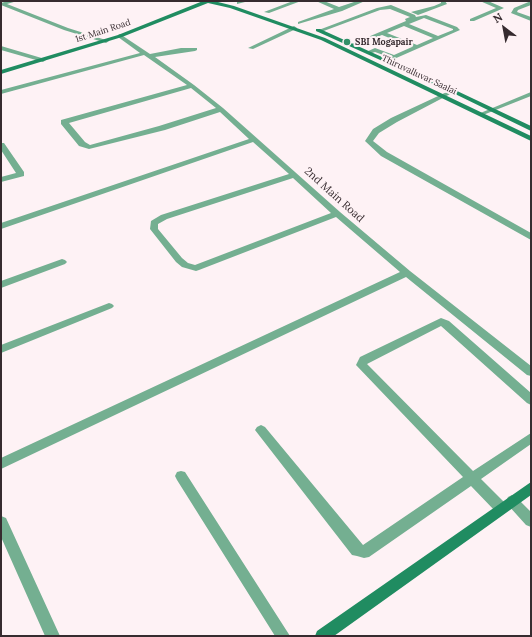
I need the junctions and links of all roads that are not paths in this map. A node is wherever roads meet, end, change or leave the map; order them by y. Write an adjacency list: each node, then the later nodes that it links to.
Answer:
1 (14, 1): 26 (street)
2 (208, 1): 20 (main road, Thiruvalluvar Saalai); 24 (main road, 1st Main Road)
3 (230, 1): 10 (main road, Thiruvalluvar Saalai)
4 (298, 1): 14 (street)
5 (318, 1): 13 (street)
6 (362, 1): 13 (street)
7 (384, 1): 8 (street)
8 (442, 1)
9 (482, 1): 12 (street)
10 (242, 2): 14 (main road, Thiruvalluvar Saalai)
11 (531, 4): 15 (street)
12 (501, 8): 15 (street); 17 (street)
13 (340, 10): 18 (street)
14 (267, 12): 18 (main road, Thiruvalluvar Saalai)
15 (514, 12): 16 (street)
16 (531, 19)
17 (472, 20)
18 (300, 24): 21 (main road, Thiruvalluvar Saalai)
19 (403, 24): 23 (street); 25 (street); 25 (street)
20 (294, 28): 29 (street); 41 (main road, Thiruvalluvar Saalai)
21 (320, 31): 27 (main road, Thiruvalluvar Saalai); 27 (street)
22 (464, 31): 35 (street)
23 (382, 33): 27 (street); 30 (street)
24 (120, 36): 26 (main road, 1st Main Road); 33 (street, 2nd Main Road)
25 (438, 38): 30 (street)
26 (106, 40): 34 (main road, 1st Main Road)
27 (350, 44): 32 (main road, Thiruvalluvar Saalai)
28 (1, 48): 34 (street)
29 (252, 48)
30 (416, 48): 32 (street)
31 (195, 49): 33 (street)
32 (369, 52): 35 (main road, Thiruvalluvar Saalai)
33 (148, 54): 37 (street, 2nd Main Road); 39 (street)
34 (42, 60): 36 (main road, 1st Main Road)
35 (390, 62): 38 (main road, Thiruvalluvar Saalai)
36 (1, 72)
37 (192, 86): 42 (street, 2nd Main Road); 42 (street)
38 (453, 91): 41 (street); 43 (main road, Thiruvalluvar Saalai)
39 (1, 92)
40 (531, 94): 43 (street)
41 (444, 96): 44 (main road, Thiruvalluvar Saalai); 53 (street)
42 (221, 109): 46 (street, 2nd Main Road)
43 (491, 110): 44 (street); 45 (main road, Thiruvalluvar Saalai)
44 (482, 114): 47 (main road, Thiruvalluvar Saalai)
45 (531, 129)
46 (255, 139): 49 (street, 2nd Main Road); 52 (street)
47 (531, 139)
48 (1, 145): 50 (street)
49 (295, 175): 51 (street, 2nd Main Road); 51 (street)
50 (1, 180)
51 (337, 214): 55 (street, 2nd Main Road)
52 (1, 226)
53 (531, 237)
54 (62, 262): 56 (street)
55 (407, 273): 59 (street, 2nd Main Road); 63 (street)
56 (1, 285)
57 (109, 306): 58 (street)
58 (1, 350)
59 (531, 372)
60 (531, 400): 65 (street)
61 (261, 430): 65 (street)
62 (531, 438): 65 (street)
63 (1, 464)
64 (181, 476): 71 (street)
65 (472, 478): 67 (street)
66 (531, 488): 67 (main road)
67 (506, 504): 68 (street); 72 (main road)
68 (531, 521)
69 (1, 522): 70 (street)
70 (53, 636)
71 (282, 636)
72 (322, 636)

